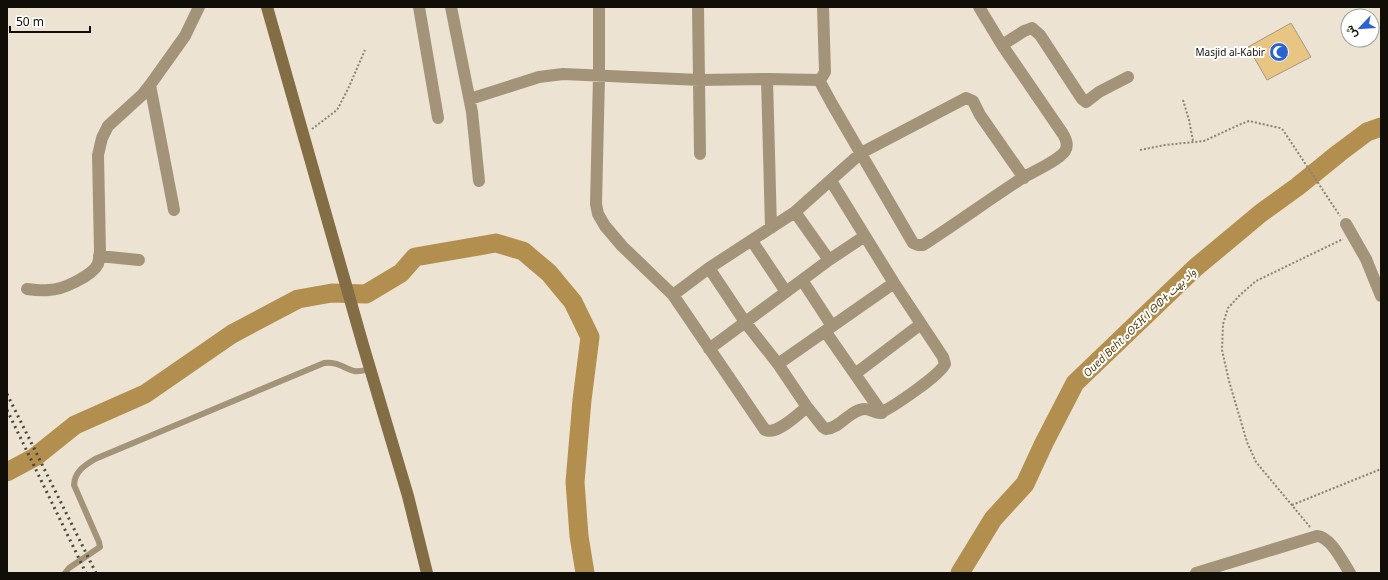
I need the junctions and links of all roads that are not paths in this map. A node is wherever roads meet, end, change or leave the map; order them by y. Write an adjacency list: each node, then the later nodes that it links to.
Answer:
1 (199, 7): 15 (street)
2 (267, 7): 44 (street)
3 (419, 7): 17 (street)
4 (451, 7): 16 (street)
5 (599, 7): 10 (street)
6 (698, 7): 13 (street)
7 (823, 7): 14 (street)
8 (979, 7): 9 (street)
9 (1002, 45): 11 (street); 20 (street)
10 (599, 76): 13 (street); 16 (street); 37 (street)
11 (1128, 76)
12 (767, 79): 13 (street); 14 (street); 26 (street)
13 (700, 80): 19 (street)
14 (819, 80): 18 (street)
15 (150, 84): 23 (street); 29 (street)
16 (470, 99): 21 (street)
17 (438, 118)
18 (861, 153): 20 (street); 20 (street); 22 (street)
19 (700, 154)
20 (1024, 178)
21 (479, 181)
22 (831, 181): 24 (street); 27 (street)
23 (174, 210)
24 (795, 212): 26 (street); 31 (street)
25 (1346, 224): 38 (street)
26 (771, 228): 28 (street)
27 (865, 236): 31 (street); 34 (street)
28 (752, 241): 32 (street); 36 (street)
29 (99, 256): 30 (street); 35 (street)
30 (139, 260)
31 (829, 260): 33 (street)
32 (709, 268): 37 (street); 39 (street)
33 (802, 280): 36 (street); 41 (street)
34 (894, 283): 40 (street); 41 (street)
35 (27, 289)
36 (786, 292): 39 (street)
37 (673, 295): 42 (street)
38 (1381, 296)
39 (745, 322): 42 (street); 43 (street)
40 (921, 324): 45 (street); 47 (street)
41 (828, 329): 43 (street); 45 (street)
42 (709, 349): 46 (street)
43 (778, 364): 46 (street)
44 (370, 369): 48 (lane); 49 (street)
45 (855, 374): 47 (street)
46 (808, 408): 47 (street)
47 (882, 412)
48 (65, 573)
49 (428, 573)
50 (1196, 573): 51 (street)
51 (1350, 573)

